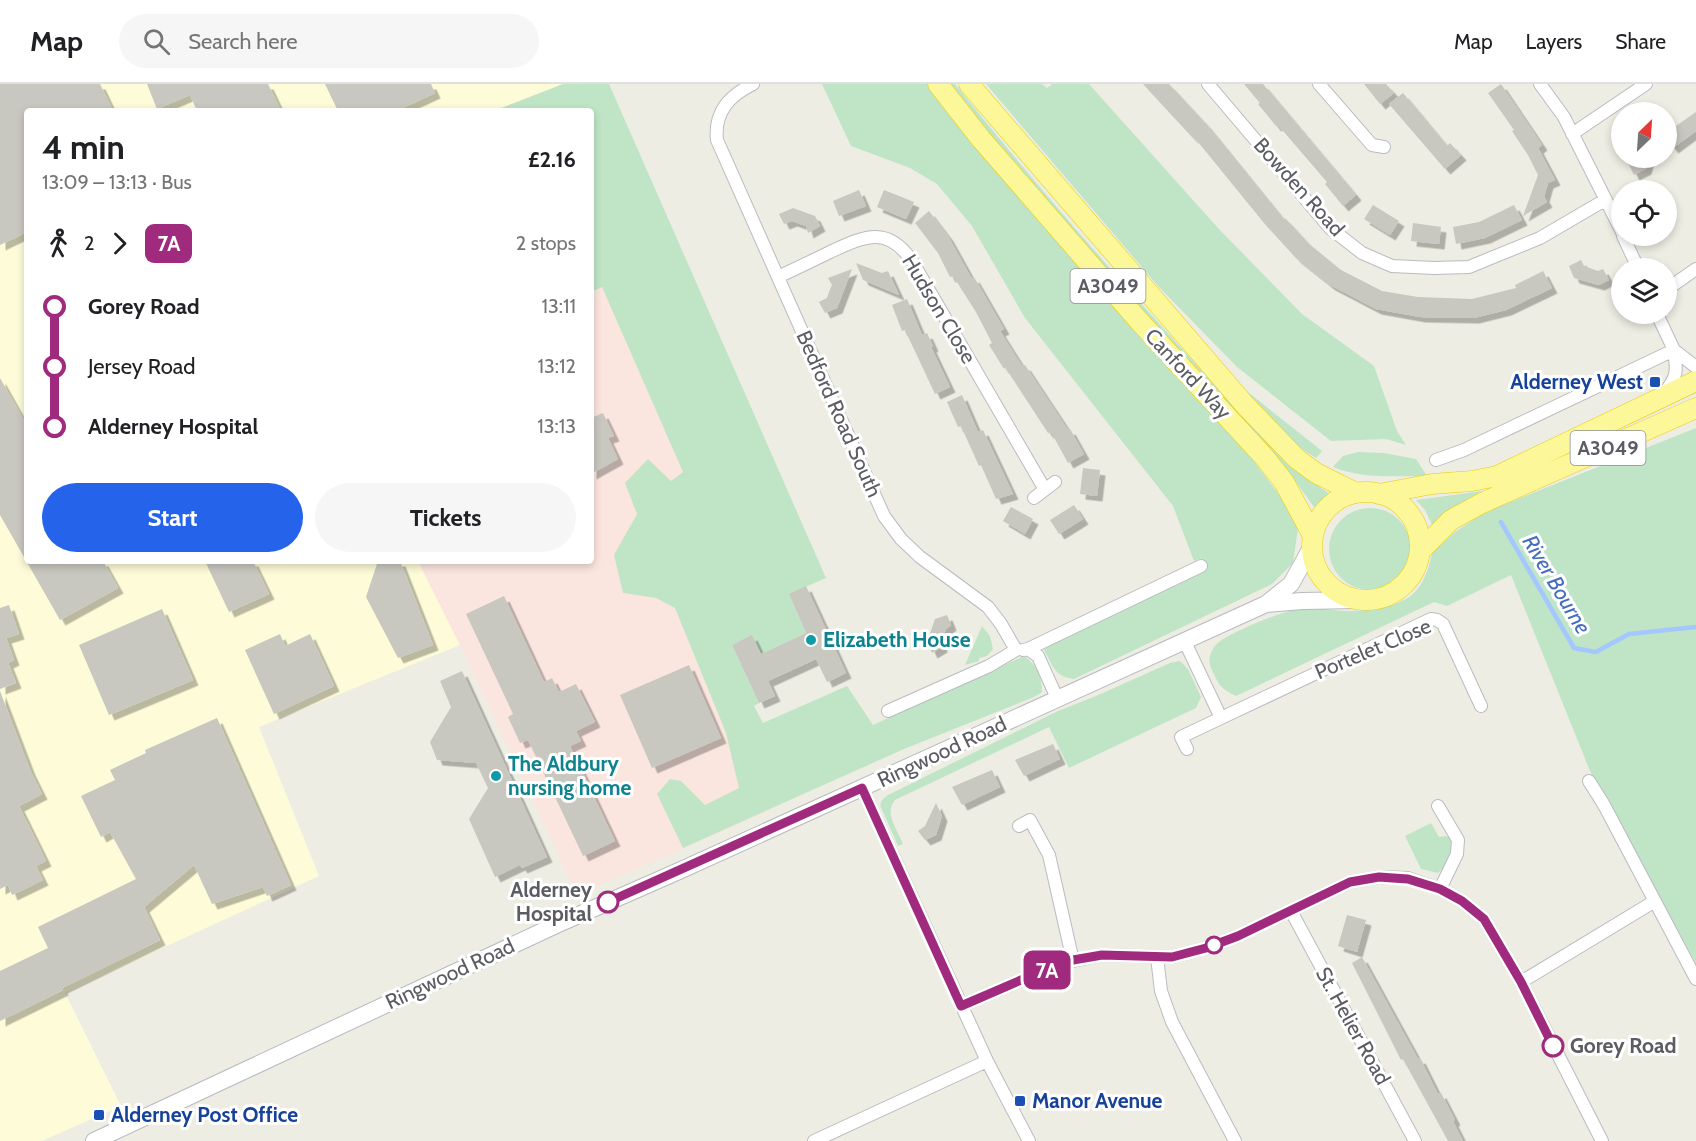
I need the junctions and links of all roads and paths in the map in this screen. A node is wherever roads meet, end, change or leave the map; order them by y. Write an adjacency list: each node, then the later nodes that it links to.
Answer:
1 (753, 84): 13 (street, Bedford Road South)
2 (938, 84): 25 (highway, Canford Way / A3049)
3 (969, 84): 22 (highway, Canford Way / A3049)
4 (1208, 84): 10 (street, Bowden Road)
5 (1319, 84): 9 (street)
6 (1540, 84): 8 (street)
7 (1646, 84): 8 (street)
8 (1572, 134): 10 (street)
9 (1384, 147)
10 (1605, 200): 11 (street)
11 (1611, 212)
12 (1696, 269): 14 (street)
13 (778, 277): 24 (street, Hudson Close); 31 (street, Bedford Road South)
14 (1677, 282)
15 (1662, 324): 16 (street)
16 (1674, 350): 17 (street); 19 (street); 21 (street)
17 (1696, 367)
18 (1696, 381): 19 (highway, A3049)
19 (1659, 398): 23 (highway, A3049)
20 (1696, 408): 26 (highway, A3049)
21 (1436, 460)
22 (1356, 493): 23 (highway, A3049); 25 (highway, A3049)
23 (1379, 494): 26 (highway, A3049)
24 (1034, 498)
25 (1312, 541): 28 (highway, A3049); 29 (main road, Ringwood Road)
26 (1420, 551): 28 (highway, A3049)
27 (1201, 566): 31 (street)
28 (1359, 600): 29 (main road, Ringwood Road)
29 (1266, 604): 30 (main road, Ringwood Road)
30 (1185, 642): 32 (main road, Ringwood Road); 35 (street)
31 (1022, 650): 32 (street, Bedford Road South); 34 (street)
32 (1057, 698): 38 (main road, Ringwood Road)
33 (1480, 706): 35 (street, Portelet Close)
34 (888, 711)
35 (1221, 718): 36 (street, Portelet Close)
36 (1187, 749)
37 (1589, 781): 42 (street)
38 (862, 788): 48 (street); 50 (main road, Ringwood Road)
39 (1438, 806): 41 (street)
40 (1019, 826): 45 (street)
41 (1440, 889): 43 (street); 47 (street)
42 (1654, 901): 46 (street); 47 (street)
43 (1291, 911): 44 (street); 54 (street, St. Helier Road)
44 (1157, 957): 45 (street); 53 (street)
45 (1073, 960): 48 (street)
46 (1696, 979)
47 (1521, 982): 55 (street)
48 (961, 1006): 49 (street)
49 (987, 1061): 51 (street); 52 (street)
50 (94, 1141)
51 (814, 1141)
52 (1029, 1141)
53 (1235, 1141)
54 (1416, 1141)
55 (1602, 1141)

